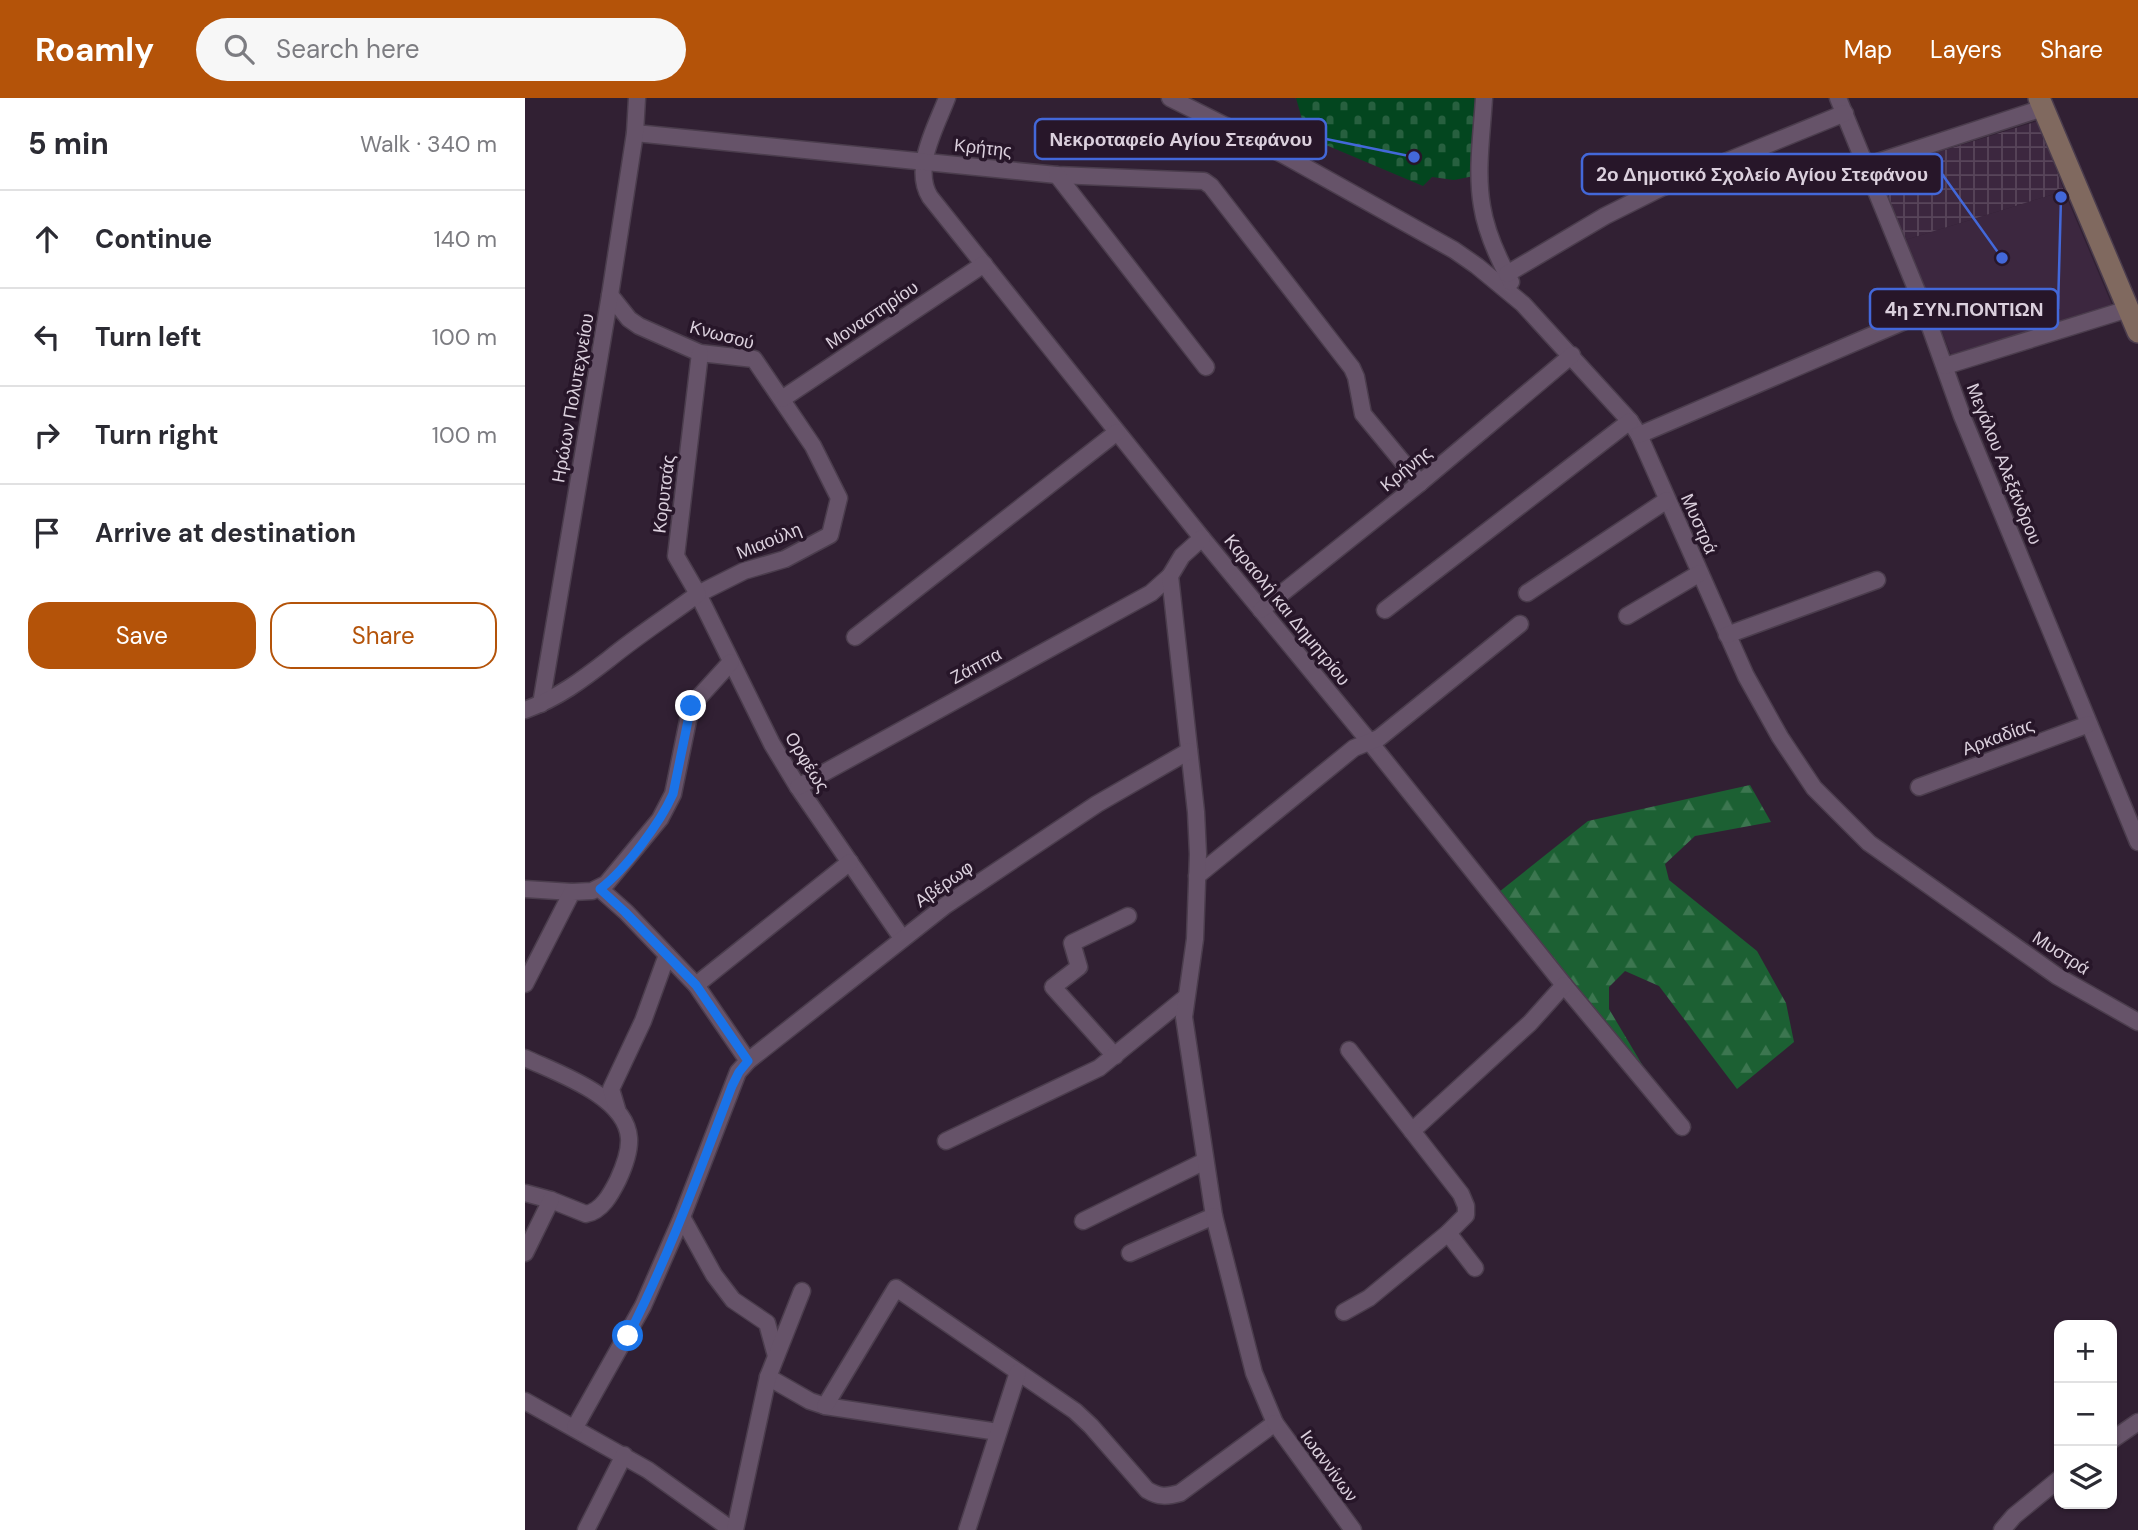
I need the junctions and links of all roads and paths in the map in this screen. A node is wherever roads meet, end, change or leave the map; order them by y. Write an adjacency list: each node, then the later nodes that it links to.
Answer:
1 (637, 98): 7 (street, Ηρώων Πολυτεχνείου)
2 (947, 98): 8 (street, Καραολή και Δημητρίου)
3 (1170, 98): 14 (street, Μυστρά)
4 (1484, 98): 12 (street)
5 (2041, 103): 9 (street); 15 (main road)
6 (1841, 105): 9 (street, Μεγάλου Αλεξάνδρου); 12 (street)
7 (635, 132): 8 (street, Κρήτης); 13 (street, Ηρώων Πολυτεχνείου)
8 (925, 161): 10 (street, Κρήτης); 11 (street, Καραολή και Δημητρίου)
9 (1865, 166): 16 (street, Μεγάλου Αλεξάνδρου)
10 (1056, 175): 21 (street); 26 (street, Κρήτης)
11 (983, 264): 22 (street, Μοναστηρίου); 24 (street, Καραολή και Δημητρίου)
12 (1507, 274): 14 (street)
13 (610, 295): 18 (street, Κνωσού); 41 (street, Ηρώων Πολυτεχνείου)
14 (1523, 304): 19 (street, Μυστρά)
15 (2128, 309): 17 (main road); 20 (street)
16 (1926, 312): 20 (street, Μεγάλου Αλεξάνδρου); 25 (street)
17 (2138, 332)
18 (700, 353): 22 (street, Κνωσού); 33 (street, Κορυτσάς)
19 (1572, 355): 23 (street, Μυστρά); 26 (street, Κρήνης)
20 (1945, 366): 43 (street, Μεγάλου Αλεξάνδρου)
21 (1206, 367)
22 (782, 399): 33 (street, Μιαούλη)
23 (1630, 421): 25 (street, Μυστρά); 35 (street)
24 (1117, 432): 28 (street, Καραολή και Δημητρίου); 39 (street)
25 (1639, 435): 27 (street, Μυστρά)
26 (1420, 483): 34 (street, Κρήνης)
27 (1667, 500): 29 (street, Μυστρά); 32 (street)
28 (1202, 538): 30 (street, Ζάππα); 34 (street, Καραολή και Δημητρίου)
29 (1700, 573): 36 (street); 38 (street, Μυστρά)
30 (1170, 576): 45 (street, Ιωαννίνων); 46 (street, Ζάππα)
31 (1877, 580): 38 (street)
32 (1527, 593)
33 (698, 594): 40 (street, Ορφέως); 41 (street)
34 (1261, 610): 44 (street, Καραολή και Δημητρίου)
35 (1385, 610)
36 (1627, 616)
37 (1520, 624): 44 (street)
38 (1727, 635): 61 (street, Μυστρά)
39 (855, 637)
40 (731, 662): 46 (street, Ορφέως); 52 (street)
41 (541, 704): 42 (street)
42 (525, 710)
43 (2089, 724): 47 (street, Αρκαδίας); 48 (street, Μεγάλου Αλεξάνδρου)
44 (1369, 741): 50 (street); 59 (street, Καραολή και Δημητρίου)
45 (1189, 751): 50 (street, Ιωαννίνων); 55 (street, Αβέρωφ)
46 (798, 787): 49 (street, Ορφέως)
47 (1919, 787)
48 (2138, 842)
49 (850, 862): 55 (street, Ορφέως); 58 (street)
50 (1198, 876): 60 (street, Ιωαννίνων)
51 (525, 889): 53 (street)
52 (600, 889): 53 (street); 56 (street)
53 (572, 892): 57 (street)
54 (1128, 916): 63 (street)
55 (902, 938): 65 (street, Αβέρωφ)
56 (667, 955): 58 (street); 66 (street)
57 (525, 984)
58 (696, 985): 65 (street)
59 (1565, 985): 67 (street, Καραολή και Δημητρίου); 68 (street)
60 (1185, 998): 63 (street); 70 (street, Ιωαννίνων)
61 (2138, 1022)
62 (1349, 1050): 68 (street)
63 (1115, 1056): 69 (street)
64 (525, 1058): 66 (street)
65 (743, 1067): 74 (street)
66 (618, 1113): 72 (street)
67 (1682, 1126)
68 (1412, 1131): 76 (street)
69 (946, 1141)
70 (1205, 1161): 73 (street, Ιωαννίνων); 75 (street)
71 (525, 1193): 72 (street)
72 (551, 1200): 77 (street)
73 (1214, 1216): 78 (street); 88 (street, Ιωαννίνων)
74 (682, 1217): 82 (street); 89 (street)
75 (1083, 1221)
76 (1448, 1233): 79 (street); 81 (street)
77 (525, 1253)
78 (1130, 1253)
79 (1475, 1268)
80 (802, 1291): 82 (street)
81 (1344, 1312)
82 (776, 1356): 84 (street)
83 (1018, 1372): 86 (street); 88 (street); 90 (street)
84 (768, 1377): 86 (street); 95 (street)
85 (525, 1401): 89 (street)
86 (825, 1406): 90 (street)
87 (2138, 1422): 91 (street)
88 (1275, 1423): 97 (street, Ιωαννίνων)
89 (575, 1427): 92 (street)
90 (998, 1432): 96 (street)
91 (2117, 1437)
92 (624, 1455): 94 (street); 95 (street)
93 (2054, 1483): 98 (street)
94 (586, 1530)
95 (734, 1530)
96 (967, 1530)
97 (1353, 1530)
98 (2002, 1530)

